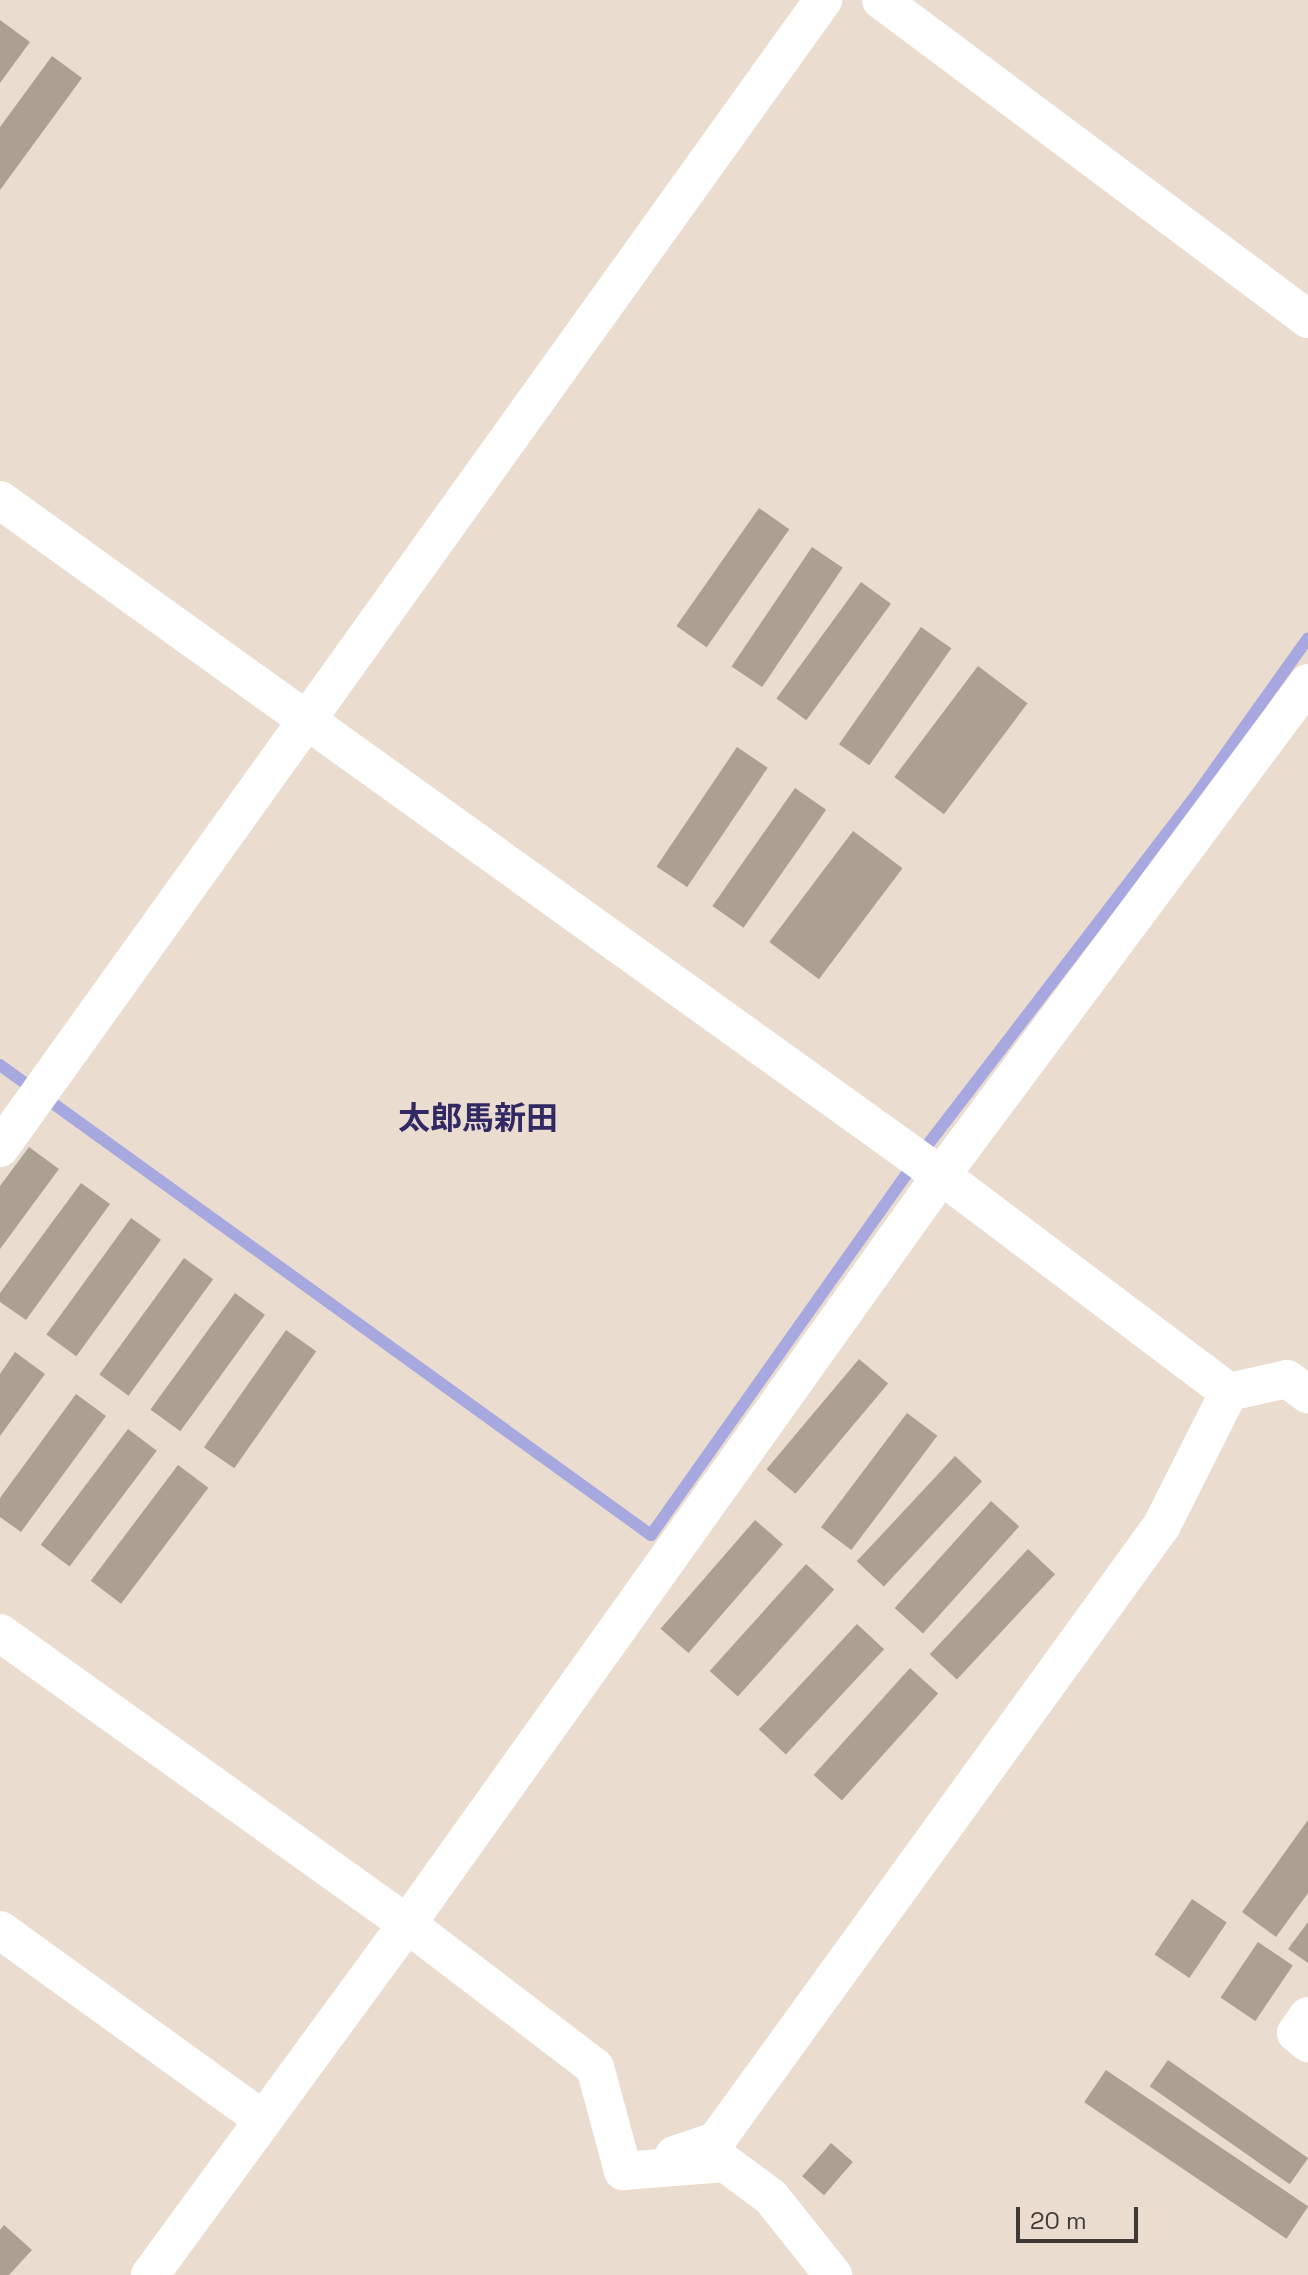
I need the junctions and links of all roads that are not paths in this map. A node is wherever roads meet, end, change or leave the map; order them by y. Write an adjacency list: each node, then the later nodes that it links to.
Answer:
1 (823, 0): 6 (street)
2 (881, 0): 3 (street)
3 (1308, 319)
4 (0, 500): 6 (street)
5 (1308, 683): 8 (street)
6 (307, 720): 7 (street); 8 (street)
7 (0, 1148)
8 (940, 1177): 9 (street); 12 (street)
9 (1229, 1392): 10 (street); 17 (street)
10 (1308, 1394)
11 (0, 1633): 12 (street)
12 (407, 1924): 16 (street); 17 (street)
13 (0, 1930): 16 (street)
14 (1308, 2016): 15 (street)
15 (1308, 2043)
16 (262, 2119): 18 (street)
17 (623, 2171): 19 (street)
18 (150, 2275)
19 (833, 2275)

